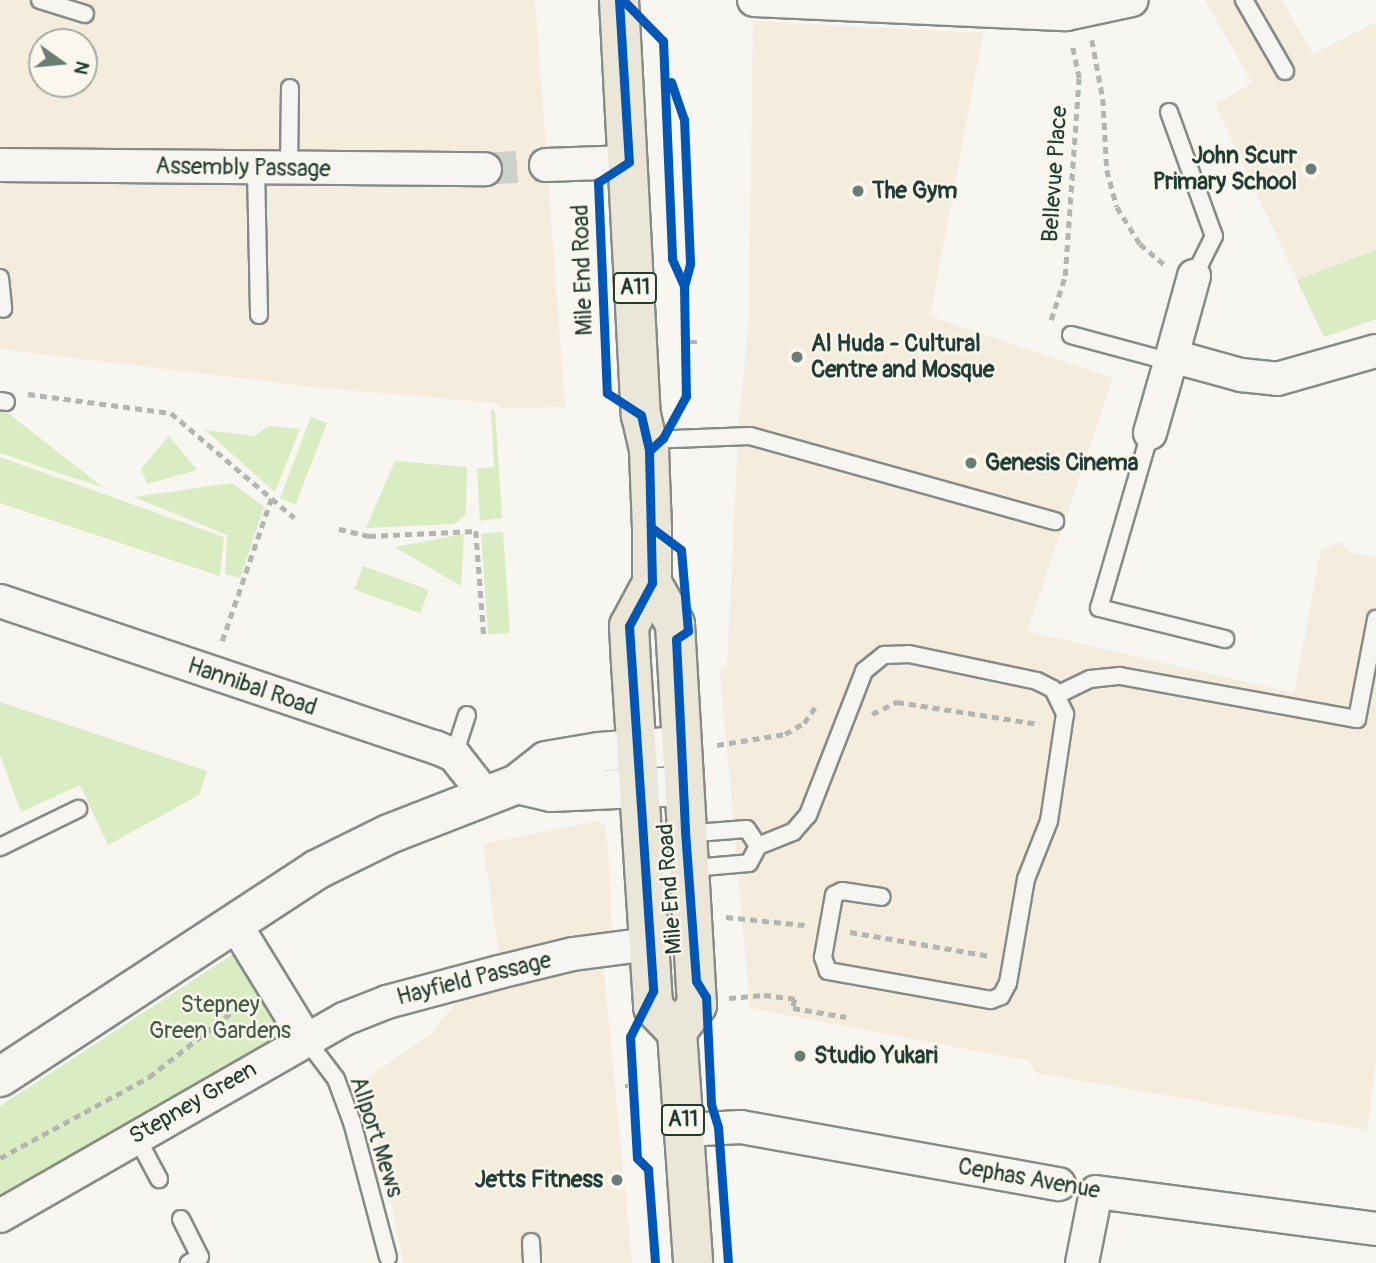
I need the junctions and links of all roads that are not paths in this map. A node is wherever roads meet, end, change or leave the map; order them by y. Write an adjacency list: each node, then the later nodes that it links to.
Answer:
1 (40, 0): 7 (lane)
2 (619, 0): 11 (highway, Mile End Road / A11)
3 (754, 0): 6 (street)
4 (1132, 0): 6 (street)
5 (1244, 0): 8 (lane)
6 (970, 6)
7 (85, 14)
8 (1285, 71)
9 (290, 88): 15 (lane)
10 (1169, 112): 17 (lane)
11 (629, 162): 12 (street); 25 (highway, Mile End Road / A11)
12 (545, 165)
13 (0, 166): 14 (street, Assembly Passage)
14 (256, 169): 15 (street, Assembly Passage); 20 (lane)
15 (289, 169): 16 (street, Assembly Passage)
16 (485, 169)
17 (1194, 276): 23 (street)
18 (0, 278): 19 (lane)
19 (3, 309)
20 (258, 315)
21 (1071, 335): 23 (lane)
22 (1376, 351): 23 (street)
23 (1172, 359): 24 (street)
24 (1150, 433): 30 (lane)
25 (648, 440): 26 (lane); 27 (highway, Mile End Road / A11)
26 (1055, 521)
27 (652, 583): 33 (highway, Mile End Road / A11); 34 (highway, Mile End Road / A11)
28 (0, 601): 35 (street, Hannibal Road)
29 (1376, 619): 31 (lane)
30 (1225, 639)
31 (1059, 694): 40 (lane); 44 (lane)
32 (467, 715): 35 (lane)
33 (681, 746): 34 (main road); 36 (highway, Mile End Road / A11)
34 (639, 749): 37 (main road); 38 (highway, Mile End Road / A11)
35 (454, 755): 37 (street)
36 (683, 786): 38 (main road); 42 (highway, Mile End Road / A11)
37 (502, 790): 38 (main road); 45 (main road)
38 (641, 791): 43 (highway, Mile End Road / A11)
39 (78, 808): 41 (lane)
40 (758, 846): 42 (lane); 42 (lane)
41 (0, 847)
42 (687, 849): 43 (lane); 43 (lane); 47 (highway, Mile End Road / A11)
43 (646, 854): 46 (highway, Mile End Road / A11)
44 (882, 898)
45 (234, 922): 48 (street); 49 (main road)
46 (650, 944): 47 (highway, Mile End Road / A11); 48 (street, Hayfield Passage)
47 (677, 1032): 50 (highway, A11)
48 (305, 1038): 51 (street, Stepney Green); 59 (lane, Allport Mews)
49 (0, 1077)
50 (684, 1130): 53 (street, Cephas Avenue); 62 (highway, A11)
51 (136, 1136): 52 (lane); 55 (street, Stepney Green)
52 (159, 1179)
53 (1059, 1184): 54 (lane, Cephas Avenue)
54 (1096, 1192): 57 (street, Cephas Avenue); 63 (street)
55 (0, 1216)
56 (181, 1219): 60 (lane)
57 (1376, 1229)
58 (531, 1242): 61 (lane)
59 (387, 1257)
60 (190, 1263)
61 (532, 1263)
62 (693, 1263)
63 (1082, 1263)

